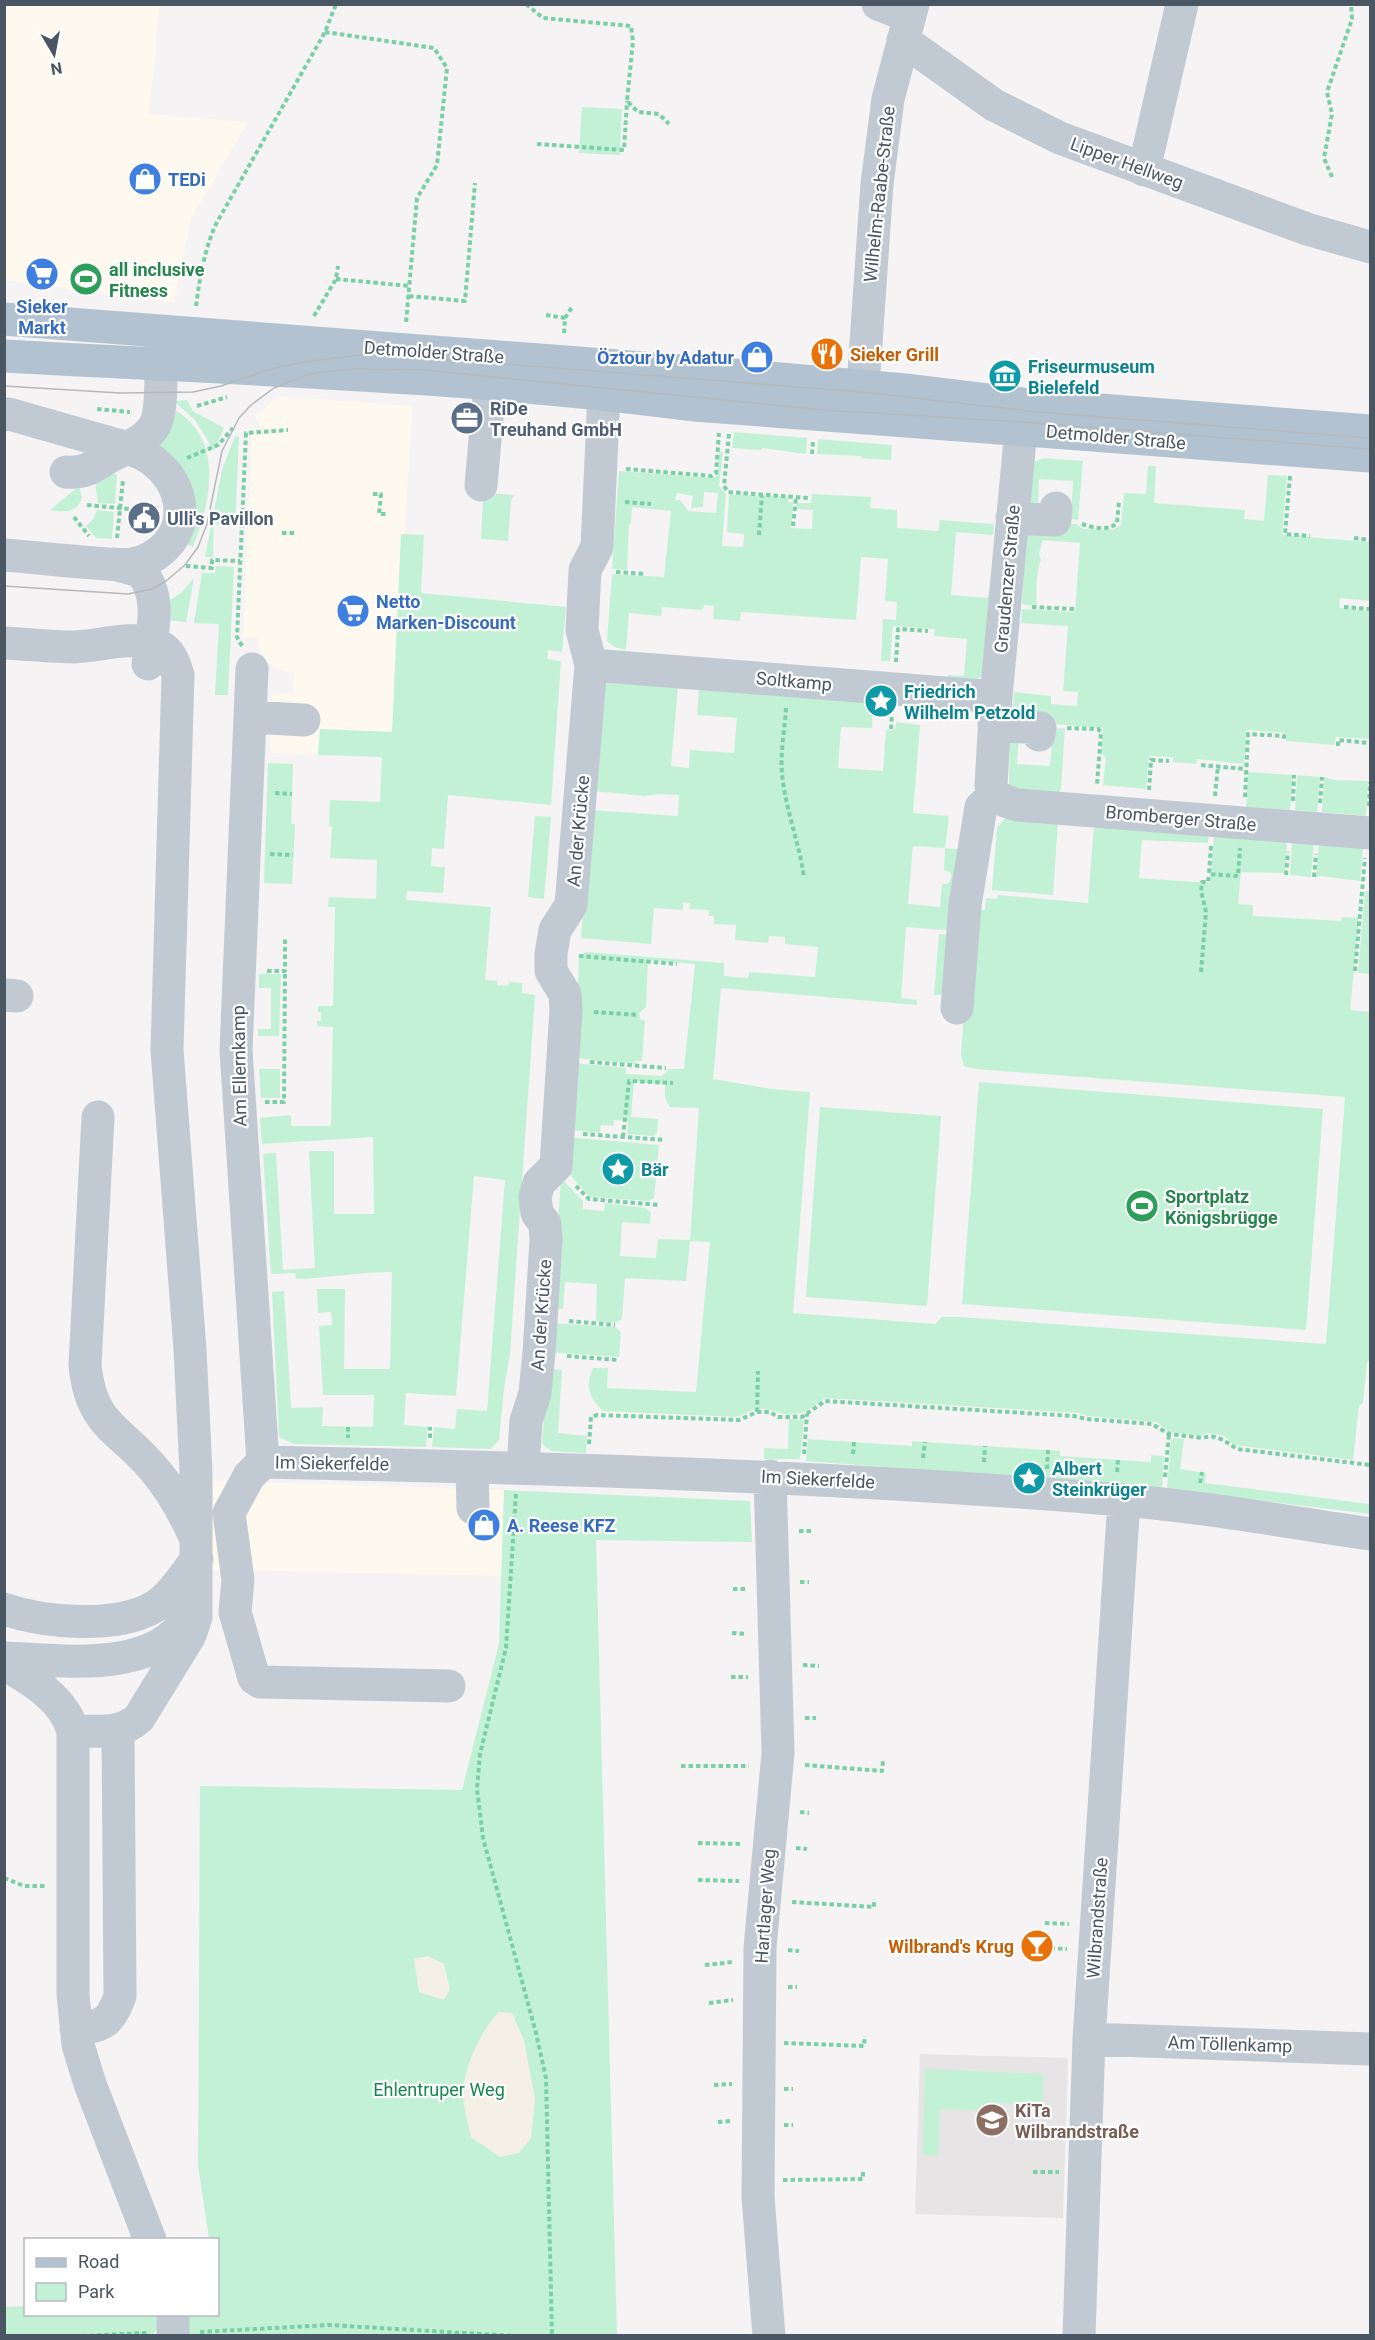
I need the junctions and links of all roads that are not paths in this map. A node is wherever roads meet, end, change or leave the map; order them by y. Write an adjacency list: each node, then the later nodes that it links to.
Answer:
1 (878, 4): 3 (street, Lipper Hellweg)
2 (1182, 4): 4 (street)
3 (908, 20): 4 (street, Lipper Hellweg); 11 (street, Wilhelm-Raabe-Straße)
4 (1144, 170): 5 (street, Lipper Hellweg)
5 (1371, 247)
6 (4, 319): 7 (main road, Detmolder Straße)
7 (161, 331): 9 (street); 11 (main road, Detmolder Straße)
8 (4, 356): 9 (main road, Detmolder Straße)
9 (160, 364): 10 (main road, Detmolder Straße); 19 (street)
10 (490, 384): 12 (main road, Detmolder Straße); 22 (street)
11 (863, 386): 14 (main road); 17 (main road, Detmolder Straße)
12 (604, 393): 14 (main road, Detmolder Straße); 29 (street, An der Krücke)
13 (4, 415): 18 (street)
14 (861, 418): 16 (main road, Detmolder Straße)
15 (4, 427): 18 (street)
16 (1021, 429): 20 (main road, Detmolder Straße); 24 (street, Graudenzer Straße)
17 (1371, 431)
18 (73, 433): 19 (street)
19 (126, 445): 21 (street); 25 (street)
20 (1371, 456)
21 (66, 472)
22 (482, 485)
23 (1055, 514): 24 (street)
24 (1012, 518): 31 (street, Graudenzer Straße)
25 (108, 549): 26 (street); 28 (street)
26 (4, 555)
27 (4, 643): 28 (street)
28 (149, 654): 46 (street)
29 (591, 665): 31 (street, Soltkamp); 41 (street, An der Krücke)
30 (252, 669): 32 (street, Am Ellernkamp)
31 (995, 711): 34 (street, Soltkamp); 35 (street, Graudenzer Straße)
32 (250, 717): 33 (street); 39 (street, Am Ellernkamp)
33 (304, 720)
34 (1039, 731)
35 (994, 795): 36 (street, Bromberger Straße); 37 (street)
36 (1369, 833)
37 (957, 1008)
38 (98, 1117): 46 (street)
39 (263, 1462): 40 (street, Im Siekerfelde); 51 (street)
40 (472, 1467): 41 (street, Im Siekerfelde); 44 (street)
41 (520, 1468): 42 (street, Im Siekerfelde)
42 (786, 1477): 43 (street, Im Siekerfelde); 58 (street, Hartlager Weg)
43 (1124, 1500): 45 (street, Im Siekerfelde); 55 (street, Wilbrandstraße)
44 (473, 1508)
45 (1371, 1534)
46 (197, 1550): 47 (street); 48 (street)
47 (197, 1591): 49 (street); 53 (street)
48 (4, 1609)
49 (4, 1658)
50 (4, 1664): 52 (street)
51 (449, 1686)
52 (73, 1731): 53 (street); 54 (street)
53 (118, 1731): 54 (street)
54 (76, 2029): 57 (street)
55 (1089, 2039): 56 (street, Am Töllenkamp); 59 (street, Wilbrandstraße)
56 (1371, 2049)
57 (149, 2238)
58 (769, 2336)
59 (1078, 2336)

